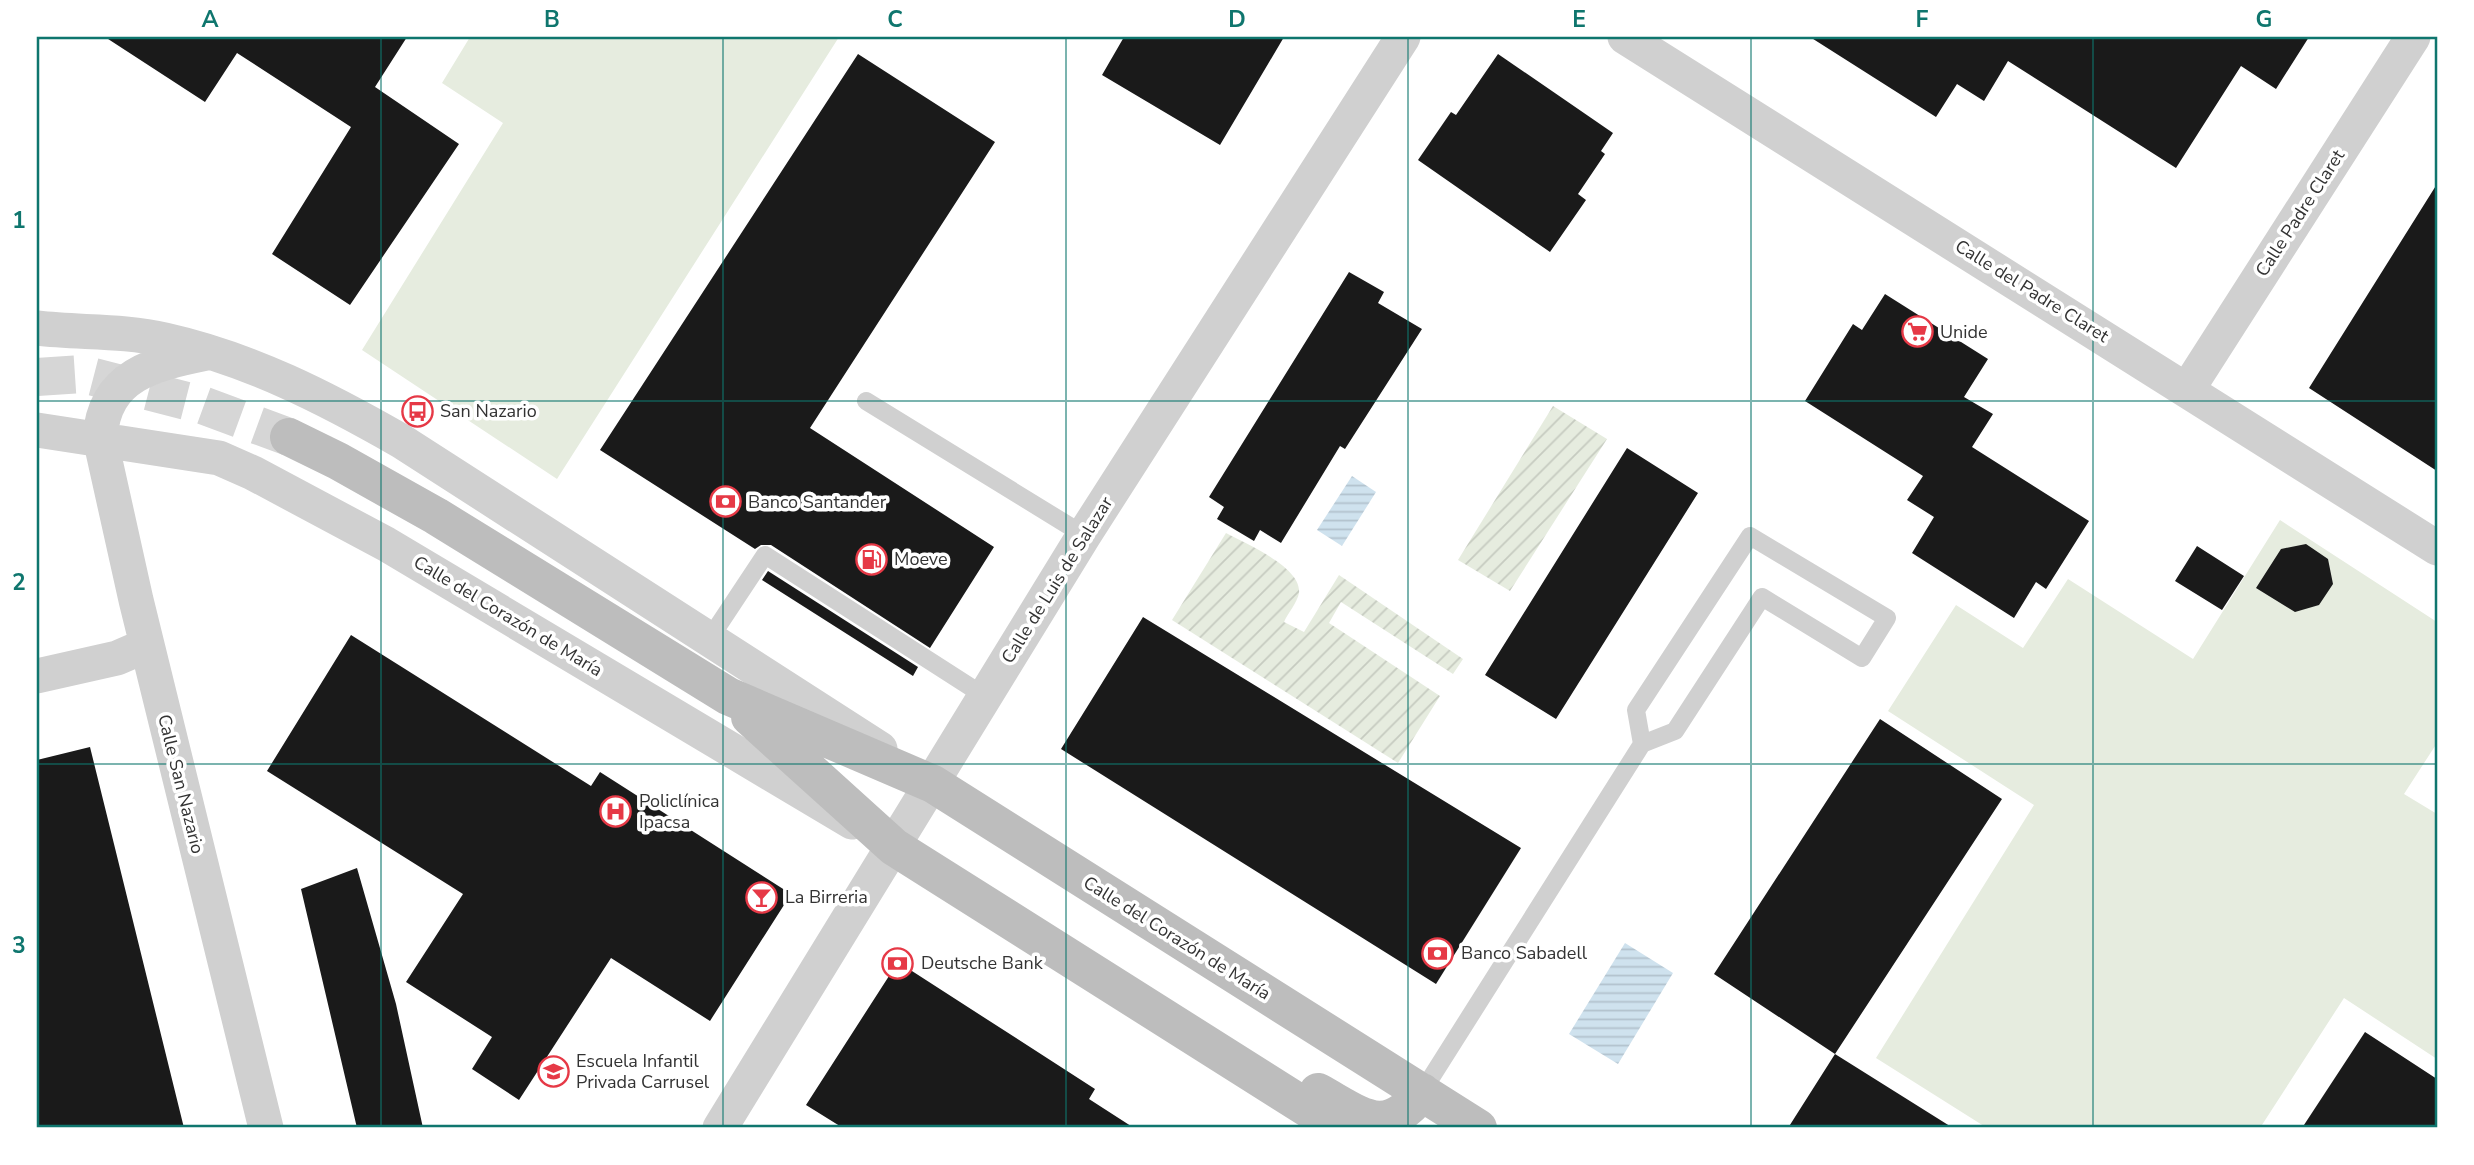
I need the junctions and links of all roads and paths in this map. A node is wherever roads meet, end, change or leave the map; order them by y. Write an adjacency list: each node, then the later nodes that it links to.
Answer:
1 (1404, 37): 11 (street, Calle de Luis de Salazar)
2 (1625, 37): 6 (street, Calle del Padre Claret)
3 (2413, 37): 6 (street, Calle Padre Claret)
4 (39, 321): 5 (street, Calle del Corazón de María)
5 (210, 352): 10 (street); 13 (street, Calle del Corazón de María)
6 (2187, 390): 12 (street, Calle del Padre Claret)
7 (866, 401): 11 (lane)
8 (37, 430): 10 (street, Calle del Corazón de María)
9 (289, 437): 16 (street, Calle del Corazón de María)
10 (100, 438): 14 (street, Calle San Nazario); 20 (street, Calle del Corazón de María)
11 (1084, 535): 17 (street, Calle de Luis de Salazar)
12 (2437, 548)
13 (709, 638): 17 (lane); 19 (street, Calle del Corazón de María)
14 (147, 645): 15 (street); 23 (street, Calle San Nazario)
15 (37, 676)
16 (728, 696): 19 (street, Calle del Corazón de María); 20 (street, Calle del Corazón de María)
17 (986, 697): 19 (street, Calle de Luis de Salazar)
18 (1642, 744): 18 (lane); 22 (lane)
19 (933, 784): 20 (street, Calle de Luis de Salazar); 22 (street, Calle del Corazón de María)
20 (894, 847): 21 (street, Calle del Corazón de María); 24 (street, Calle de Luis de Salazar)
21 (1201, 1042): 22 (street); 25 (street, Calle del Corazón de María)
22 (1422, 1092): 26 (street, Calle del Corazón de María)
23 (267, 1128)
24 (720, 1128)
25 (1339, 1128)
26 (1478, 1128)

